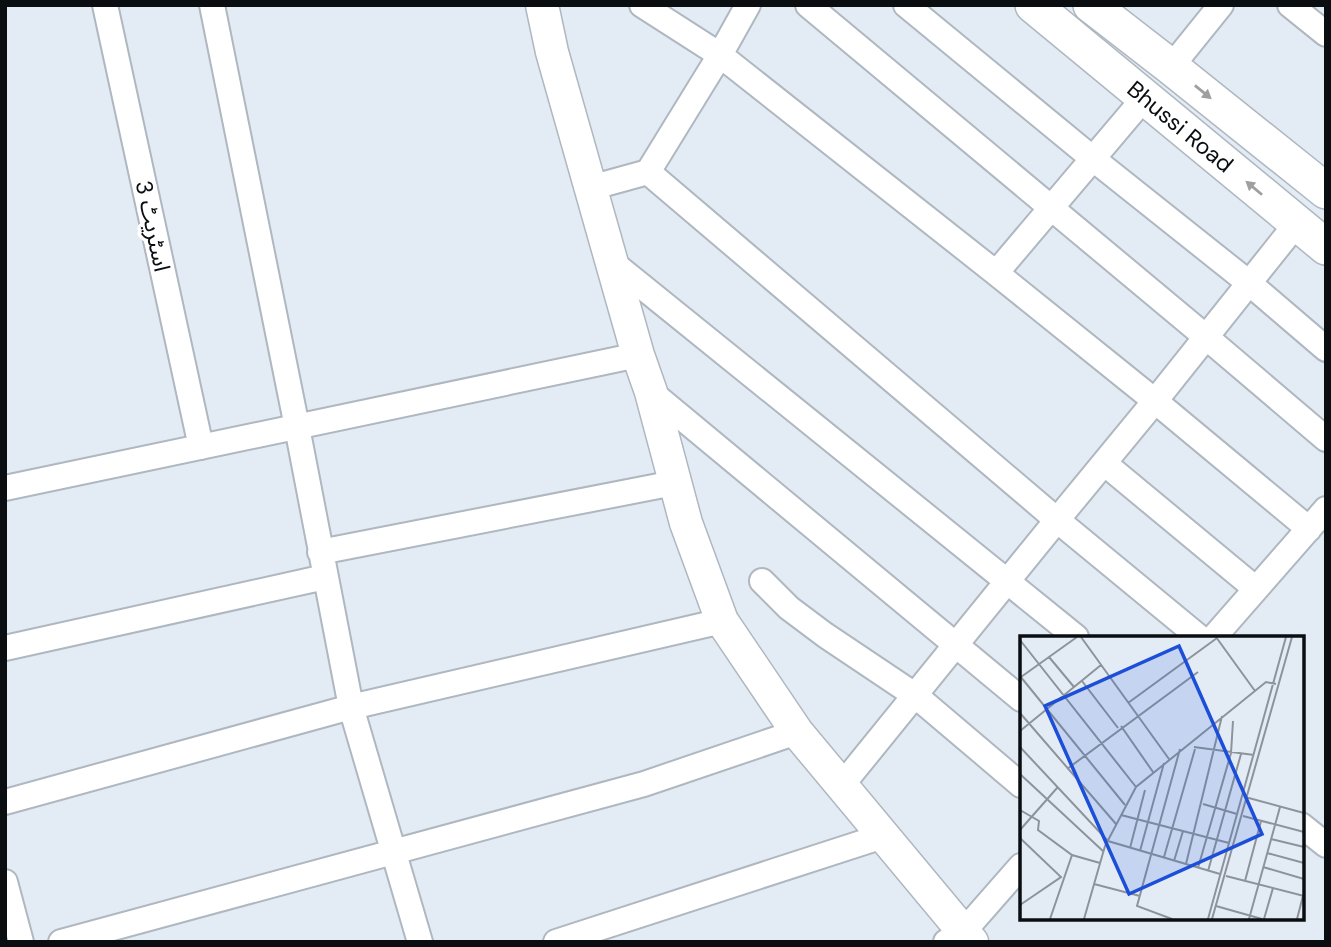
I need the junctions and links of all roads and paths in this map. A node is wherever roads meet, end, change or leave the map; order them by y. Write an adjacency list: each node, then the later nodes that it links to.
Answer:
1 (105, 5): 33 (street, اسٹریٹ 3)
2 (212, 5): 31 (street)
3 (541, 5): 18 (street)
4 (642, 5): 13 (street)
5 (748, 5): 13 (street)
6 (808, 5): 20 (street)
7 (905, 5): 16 (street)
8 (1091, 5): 14 (main road, Bhussi Road)
9 (1221, 5): 14 (street)
10 (1290, 5): 12 (street)
11 (1050, 10): 15 (main road, Bhussi Road)
12 (1326, 34)
13 (720, 55): 17 (street); 24 (street)
14 (1171, 67): 19 (main road, Bhussi Road, one-way to 19)
15 (1145, 97): 16 (street); 21 (main road, Bhussi Road, one-way to 15)
16 (1092, 158): 20 (street); 25 (street)
17 (648, 172): 18 (street); 38 (street)
18 (590, 188): 23 (street)
19 (1326, 191)
20 (1050, 207): 24 (street); 26 (street)
21 (1297, 223): 22 (main road, Bhussi Road); 25 (street)
22 (1326, 247)
23 (613, 263): 28 (street); 43 (street)
24 (996, 273): 30 (street)
25 (1249, 283): 26 (street); 27 (street)
26 (1206, 337): 30 (street); 32 (street)
27 (1326, 349)
28 (638, 355): 29 (street); 31 (street)
29 (650, 392): 35 (street); 49 (street)
30 (1155, 401): 34 (street); 39 (street)
31 (297, 427): 33 (street); 40 (street)
32 (1326, 439)
33 (201, 447): 36 (street)
34 (1104, 463): 38 (street); 44 (street)
35 (674, 483): 40 (street); 45 (street)
36 (5, 488)
37 (1326, 509): 39 (street)
38 (1057, 520): 43 (street); 47 (street)
39 (1309, 529): 44 (street)
40 (320, 552): 41 (street)
41 (325, 577): 50 (street); 53 (street)
42 (762, 581): 51 (street)
43 (1007, 581): 46 (street); 49 (street)
44 (1256, 589): 48 (street)
45 (722, 621): 53 (street); 54 (street)
46 (1075, 636)
47 (1198, 636)
48 (1215, 636)
49 (956, 645): 51 (street); 52 (street)
50 (5, 648)
51 (916, 695): 55 (street); 56 (street)
52 (1020, 698)
53 (351, 708): 57 (street); 61 (street)
54 (797, 732): 56 (street); 61 (street)
55 (1020, 784)
56 (842, 785): 59 (street)
57 (5, 802)
58 (1303, 827): 60 (street)
59 (883, 836): 64 (street); 68 (street)
60 (1326, 845)
61 (393, 853): 66 (street); 67 (street)
62 (1020, 867): 64 (street)
63 (5, 882): 65 (street)
64 (961, 938)
65 (21, 942)
66 (61, 942)
67 (420, 942)
68 (556, 942)

